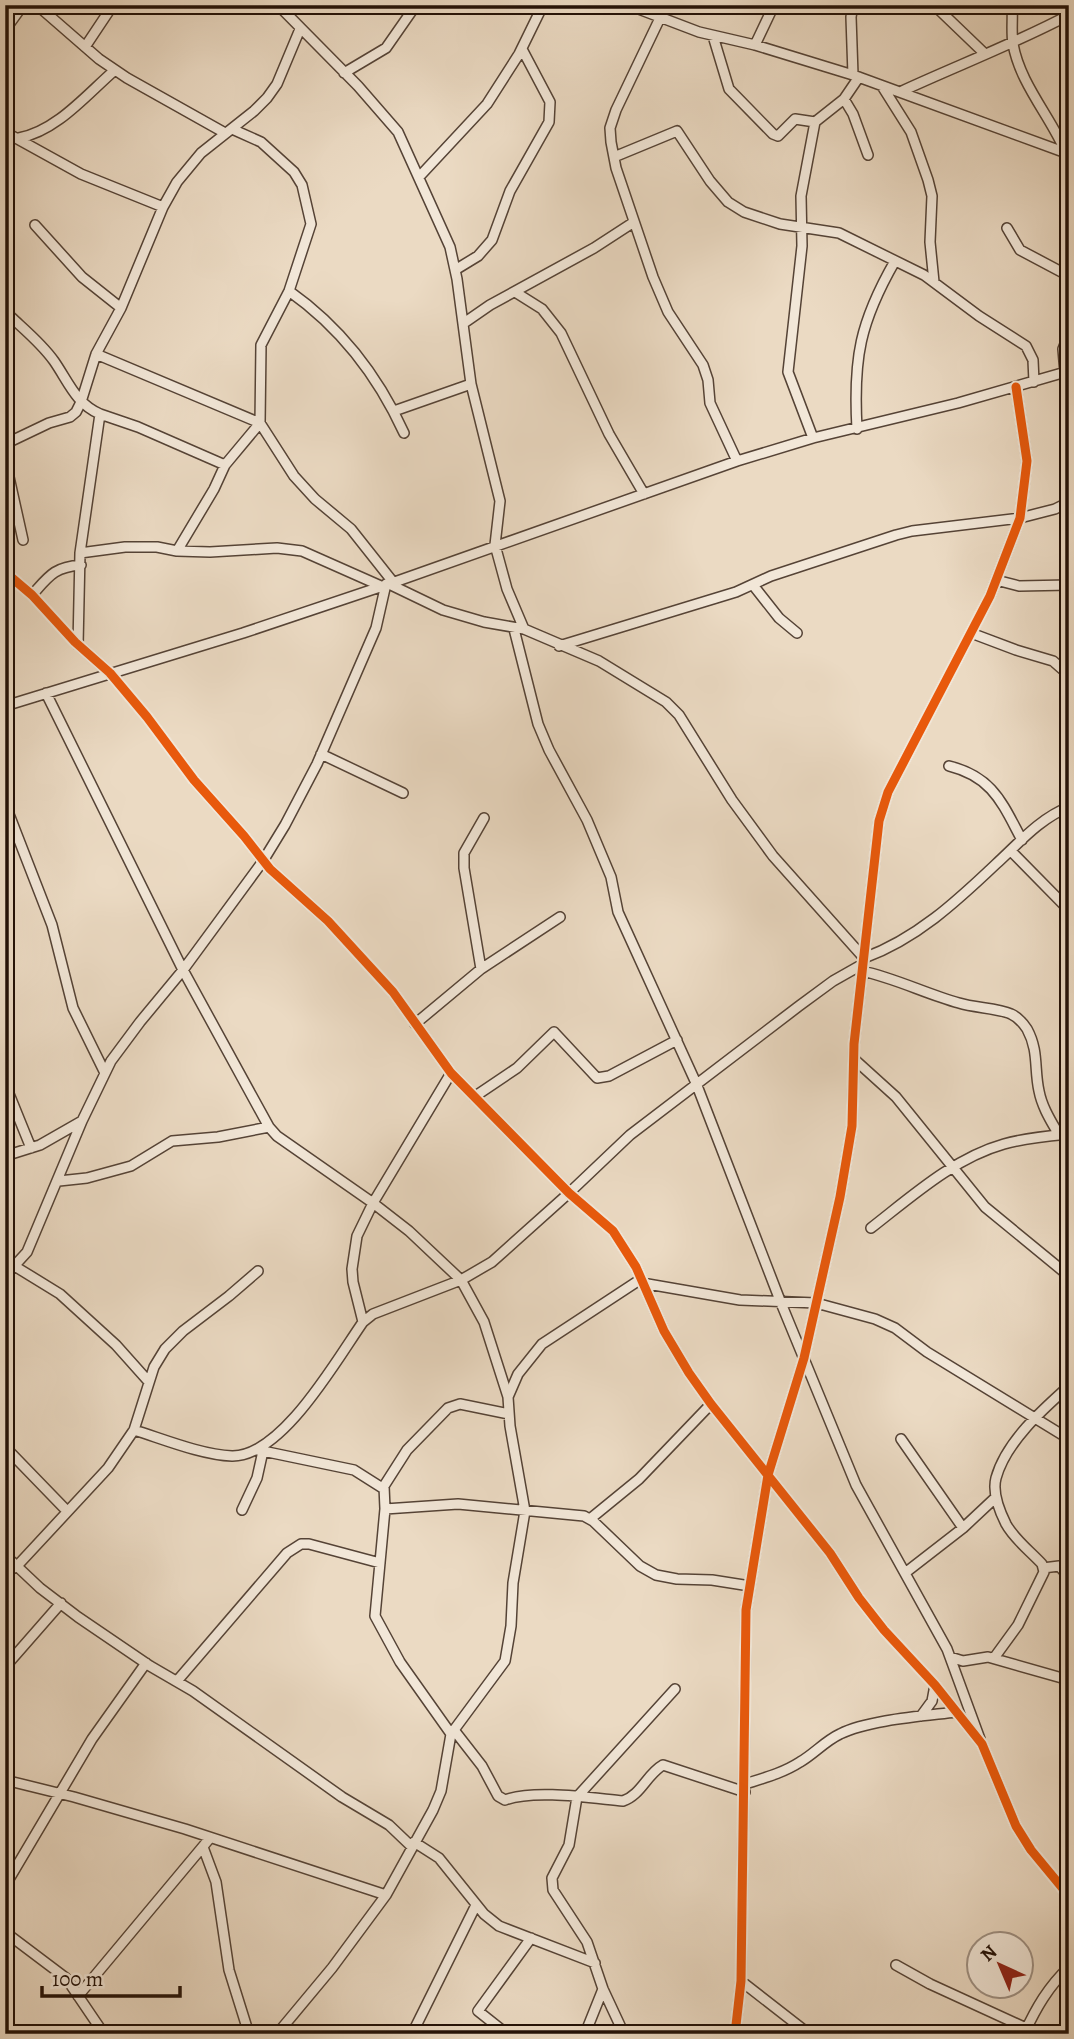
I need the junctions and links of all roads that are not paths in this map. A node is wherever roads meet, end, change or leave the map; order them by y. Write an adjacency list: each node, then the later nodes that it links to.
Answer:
1 (23, 5): 15 (street)
2 (37, 5): 19 (street)
3 (113, 5): 19 (street)
4 (416, 5): 23 (street)
5 (543, 5): 20 (street)
6 (628, 5): 12 (street)
7 (774, 5): 18 (street)
8 (853, 5): 24 (street)
9 (934, 5): 21 (street)
10 (1012, 5): 17 (street)
11 (283, 7): 14 (street)
12 (655, 12): 16 (street); 34 (street)
13 (1069, 15): 17 (street)
14 (300, 29): 23 (street); 29 (street)
15 (5, 30)
16 (713, 36): 18 (street); 28 (street)
17 (1013, 43): 21 (street); 32 (street)
18 (755, 45): 24 (street)
19 (85, 47): 22 (street)
20 (522, 49): 35 (street); 42 (street)
21 (984, 53): 26 (street)
22 (115, 70): 29 (street); 31 (street)
23 (344, 73): 35 (street)
24 (856, 76): 25 (street); 27 (street)
25 (882, 85): 26 (street); 44 (street)
26 (900, 92): 32 (street)
27 (844, 99): 28 (street); 33 (street)
28 (814, 122): 39 (street)
29 (229, 131): 36 (street); 45 (street)
30 (5, 132): 31 (street)
31 (19, 138): 36 (street)
32 (1068, 154)
33 (868, 155)
34 (614, 157): 37 (street); 39 (street)
35 (419, 177): 42 (street)
36 (163, 207): 47 (street)
37 (634, 222): 46 (street); 65 (street)
38 (35, 225): 47 (street)
39 (802, 227): 41 (street); 62 (street)
40 (1007, 228): 43 (street)
41 (895, 261): 44 (street); 60 (street)
42 (455, 270): 49 (street)
43 (1069, 276)
44 (934, 282): 53 (street)
45 (289, 291): 57 (street); 59 (street)
46 (515, 292): 49 (street); 67 (street)
47 (121, 308): 51 (street)
48 (11, 317): 56 (street)
49 (464, 323): 54 (street)
50 (1069, 334): 52 (street)
51 (96, 354): 56 (street); 59 (street)
52 (1067, 372): 53 (street)
53 (1034, 382): 55 (street)
54 (471, 384): 57 (street); 71 (street)
55 (1016, 387): 60 (street); 69 (street)
56 (81, 402): 58 (street); 63 (street)
57 (394, 411): 61 (street)
58 (100, 414): 66 (street); 73 (street)
59 (260, 423): 66 (street); 77 (street)
60 (857, 429): 62 (street)
61 (404, 433)
62 (813, 438): 65 (street)
63 (5, 444)
64 (5, 459): 70 (street)
65 (737, 461): 67 (street)
66 (225, 465): 72 (street)
67 (645, 494): 71 (street)
68 (1069, 502): 69 (street)
69 (1020, 517): 76 (street); 78 (street)
70 (23, 540)
71 (495, 545): 77 (street); 81 (street)
72 (177, 551): 73 (street); 77 (street)
73 (80, 553): 74 (street)
74 (80, 565): 80 (street); 84 (street)
75 (7, 577): 80 (street)
76 (996, 580): 79 (street); 83 (street)
77 (387, 584): 81 (street); 86 (street); 90 (street)
78 (752, 585): 82 (street); 85 (street)
79 (1069, 585)
80 (32, 595): 84 (street)
81 (519, 629): 85 (street); 105 (street)
82 (797, 633)
83 (971, 633): 87 (street); 101 (street)
84 (78, 645): 86 (street)
85 (559, 646): 101 (street)
86 (110, 673): 88 (street); 98 (street)
87 (1069, 675)
88 (46, 693): 89 (street); 103 (street)
89 (5, 706)
90 (321, 754): 92 (street); 98 (street)
91 (949, 766): 96 (street)
92 (403, 793)
93 (5, 804): 107 (street)
94 (1069, 807): 96 (street)
95 (484, 818): 102 (street)
96 (1022, 840): 97 (street)
97 (1011, 850): 99 (street); 101 (street)
98 (263, 861): 103 (street); 104 (street)
99 (1069, 910)
100 (560, 917): 102 (street)
101 (863, 964): 106 (street); 109 (street); 115 (street)
102 (481, 969): 104 (street)
103 (183, 970): 107 (street); 113 (street)
104 (415, 1024): 108 (street)
105 (677, 1040): 109 (street); 111 (street)
106 (853, 1059): 119 (street); 131 (street)
107 (105, 1073): 112 (street)
108 (452, 1073): 111 (street); 122 (street)
109 (696, 1083): 121 (street); 130 (street)
110 (5, 1084): 117 (street)
111 (474, 1097): 121 (street)
112 (82, 1121): 114 (street); 116 (street)
113 (269, 1127): 120 (street); 122 (street)
114 (61, 1134): 116 (street); 117 (street)
115 (1064, 1134): 119 (street)
116 (76, 1141): 120 (street)
117 (31, 1147): 118 (street)
118 (5, 1156)
119 (953, 1168): 123 (street); 127 (street)
120 (59, 1181): 124 (street)
121 (569, 1193): 128 (street); 129 (street)
122 (373, 1203): 128 (street); 132 (street)
123 (871, 1228)
124 (16, 1267): 126 (street); 134 (street)
125 (258, 1270): 134 (street)
126 (5, 1276)
127 (1069, 1276)
128 (461, 1280): 132 (street); 136 (street)
129 (642, 1281): 130 (street); 136 (street); 137 (street)
130 (781, 1303): 131 (street); 133 (street)
131 (816, 1303): 133 (street); 139 (street)
132 (363, 1322): 144 (street)
133 (804, 1358): 145 (street); 159 (street)
134 (149, 1382): 140 (street)
135 (1069, 1386): 139 (street)
136 (508, 1397): 138 (street)
137 (711, 1404): 145 (street); 152 (street)
138 (509, 1414): 146 (street); 151 (street)
139 (1034, 1418): 142 (street); 147 (street)
140 (134, 1430): 144 (street); 150 (street)
141 (901, 1439): 153 (street)
142 (1069, 1439)
143 (5, 1447): 150 (street)
144 (261, 1451): 146 (street); 149 (street)
145 (768, 1475): 161 (street); 171 (street)
146 (384, 1489): 148 (street)
147 (995, 1498): 153 (street); 157 (street)
148 (385, 1509): 151 (street); 155 (street)
149 (242, 1510)
150 (68, 1511): 156 (street)
151 (525, 1511): 152 (street); 175 (street)
152 (590, 1519): 161 (street)
153 (963, 1528): 159 (street)
154 (5, 1555): 156 (street)
155 (380, 1563): 170 (street); 175 (street)
156 (17, 1566): 158 (street); 162 (street)
157 (1043, 1568): 160 (street); 164 (street)
158 (5, 1573)
159 (905, 1573): 163 (street)
160 (1069, 1577)
161 (750, 1586): 177 (street)
162 (61, 1603): 166 (street); 167 (street)
163 (950, 1657): 165 (street); 168 (street)
164 (994, 1658): 165 (street); 169 (street)
165 (964, 1661): 168 (street)
166 (146, 1663): 170 (street); 181 (street)
167 (5, 1667)
168 (955, 1672): 176 (street)
169 (1069, 1680)
170 (177, 1681): 184 (street)
171 (934, 1685): 173 (street); 174 (street)
172 (675, 1689): 182 (street)
173 (956, 1712): 174 (street); 176 (street)
174 (921, 1716): 178 (street)
175 (453, 1732): 182 (street); 184 (street)
176 (982, 1744): 188 (street)
177 (745, 1772): 178 (street); 180 (street)
178 (759, 1779): 180 (street)
179 (5, 1780): 181 (street)
180 (745, 1788): 182 (street); 195 (street)
181 (60, 1794): 183 (street); 186 (street)
182 (577, 1797): 192 (street)
183 (210, 1838): 185 (street); 187 (street)
184 (413, 1844): 187 (street); 189 (street)
185 (203, 1847): 197 (street); 202 (street)
186 (5, 1886)
187 (386, 1895): 203 (street)
188 (1069, 1896)
189 (476, 1905): 191 (street); 204 (street)
190 (5, 1932): 197 (street)
191 (531, 1938): 192 (street); 205 (street)
192 (595, 1963): 196 (street)
193 (896, 1965): 198 (street)
194 (1069, 1967): 198 (street)
195 (741, 1981): 208 (street); 209 (street)
196 (603, 1989): 206 (street); 207 (street)
197 (78, 1996): 201 (street)
198 (1025, 2031)
199 (43, 2034): 200 (street)
200 (49, 2034)
201 (104, 2034)
202 (249, 2034)
203 (277, 2034)
204 (412, 2034)
205 (507, 2034)
206 (585, 2034)
207 (624, 2034)
208 (735, 2034)
209 (809, 2034)

